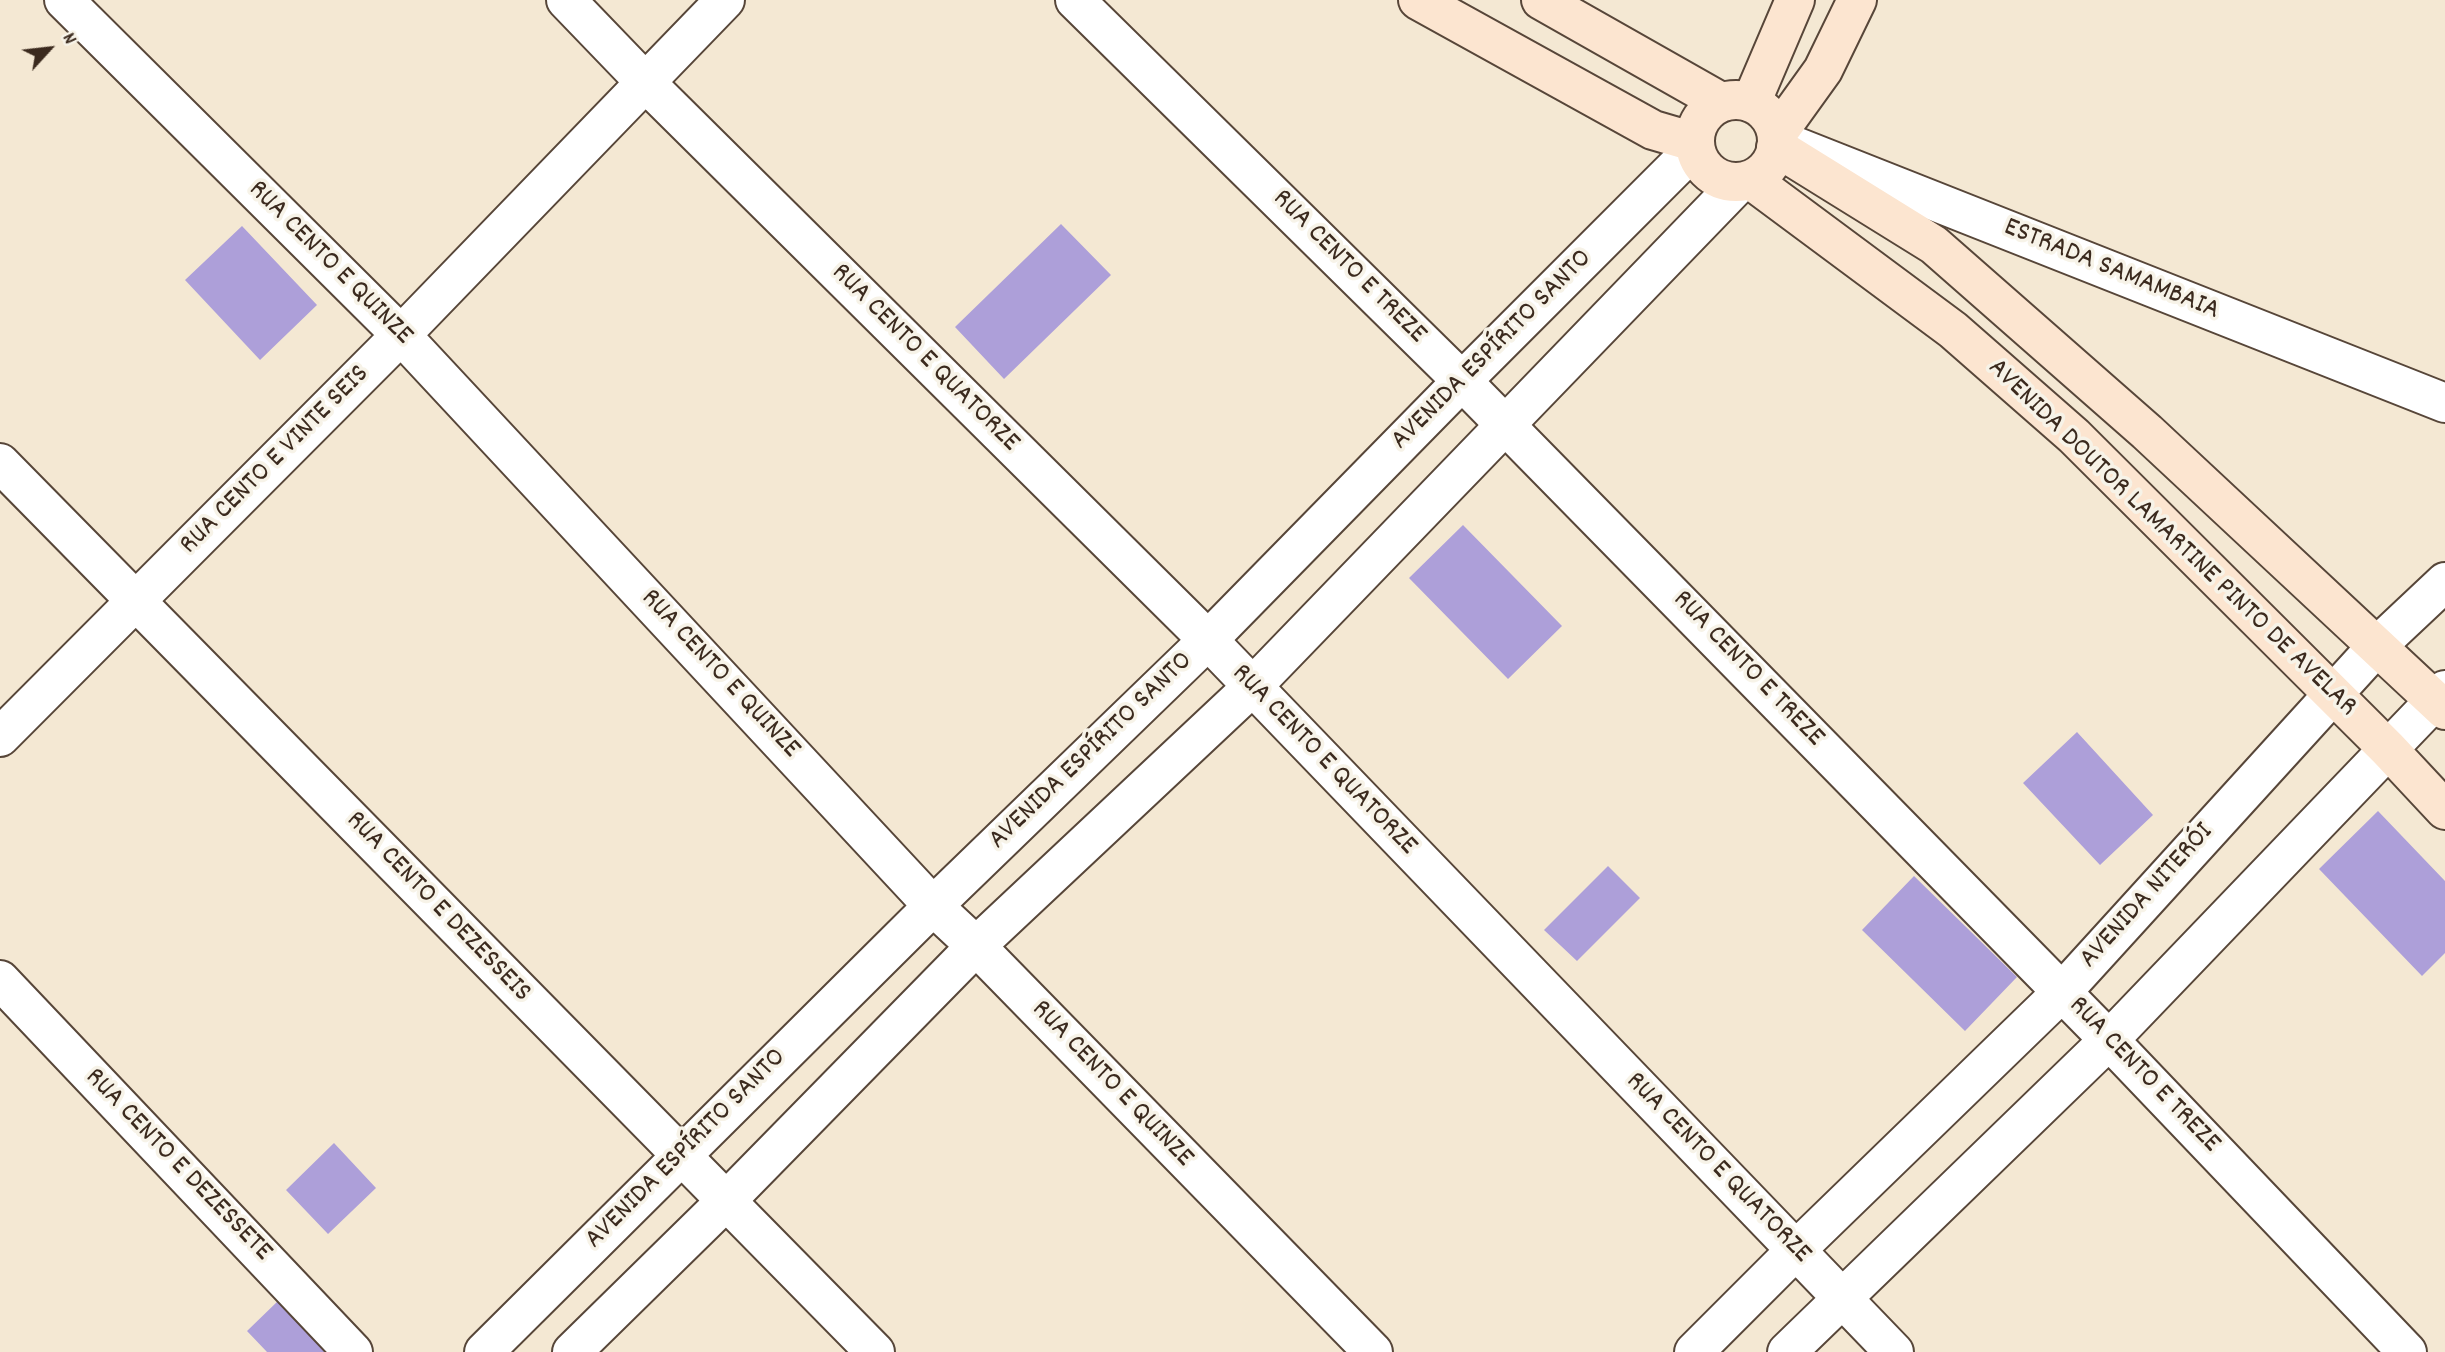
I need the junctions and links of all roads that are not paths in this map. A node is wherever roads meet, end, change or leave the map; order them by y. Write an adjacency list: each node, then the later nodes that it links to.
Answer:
1 (64, 0): 14 (street, RUA CENTO E QUINZE)
2 (566, 0): 9 (street, RUA CENTO E QUATORZE)
3 (724, 0): 9 (street, RUA CENTO E VINTE SEIS)
4 (1075, 0): 15 (street, RUA CENTO E TREZE)
5 (1418, 0): 12 (main road)
6 (1541, 0): 10 (main road)
7 (1795, 0): 10 (main road)
8 (1857, 0): 11 (main road)
9 (644, 82): 14 (street, RUA CENTO E VINTE SEIS); 21 (street, RUA CENTO E QUATORZE)
10 (1736, 102): 11 (main road); 12 (main road)
11 (1777, 140): 13 (main road); 16 (street, ESTRADA SAMAMBAIA); 22 (main road, AVENIDA DOUTOR LAMARTINE PINTO DE AVELAR)
12 (1695, 145): 13 (main road); 15 (street, AVENIDA ESPÍRITO SANTO)
13 (1745, 181): 17 (street, AVENIDA ESPÍRITO SANTO); 24 (main road, AVENIDA DOUTOR LAMARTINE PINTO DE AVELAR)
14 (401, 334): 20 (street, RUA CENTO E VINTE SEIS); 29 (street, RUA CENTO E QUINZE)
15 (1462, 380): 17 (street, RUA CENTO E TREZE); 21 (street, AVENIDA ESPÍRITO SANTO)
16 (2445, 403)
17 (1507, 425): 23 (street, AVENIDA ESPÍRITO SANTO); 32 (street, RUA CENTO E TREZE)
18 (0, 463): 20 (street, RUA CENTO E DEZESSEIS)
19 (2445, 582): 22 (street, AVENIDA NITERÓI)
20 (136, 602): 26 (street, RUA CENTO E VINTE SEIS); 34 (street, RUA CENTO E DEZESSEIS)
21 (1208, 640): 23 (street, RUA CENTO E QUATORZE); 29 (street, AVENIDA ESPÍRITO SANTO)
22 (2378, 645): 24 (street, AVENIDA NITERÓI); 25 (main road, AVENIDA DOUTOR LAMARTINE PINTO DE AVELAR)
23 (1252, 687): 30 (street, AVENIDA ESPÍRITO SANTO); 36 (street, RUA CENTO E QUATORZE)
24 (2333, 694): 27 (main road, AVENIDA DOUTOR LAMARTINE PINTO DE AVELAR); 32 (street, AVENIDA NITERÓI)
25 (2442, 700): 27 (street)
26 (0, 737)
27 (2388, 749): 28 (main road, AVENIDA DOUTOR LAMARTINE PINTO DE AVELAR); 33 (street)
28 (2445, 810)
29 (933, 906): 30 (street, RUA CENTO E QUINZE); 34 (street, AVENIDA ESPÍRITO SANTO)
30 (976, 946): 35 (street, AVENIDA ESPÍRITO SANTO); 42 (street, RUA CENTO E QUINZE)
31 (0, 980): 38 (street, RUA CENTO E DEZESSETE)
32 (2062, 992): 33 (street, RUA CENTO E TREZE); 36 (street, AVENIDA NITERÓI)
33 (2109, 1040): 37 (street); 46 (street, RUA CENTO E TREZE)
34 (680, 1156): 35 (street, RUA CENTO E DEZESSEIS); 39 (street, AVENIDA ESPÍRITO SANTO)
35 (727, 1200): 40 (street, AVENIDA ESPÍRITO SANTO); 41 (street, RUA CENTO E DEZESSEIS)
36 (1796, 1250): 37 (street, RUA CENTO E QUATORZE); 43 (street, AVENIDA NITERÓI)
37 (1843, 1298): 44 (street); 45 (street, RUA CENTO E QUATORZE)
38 (353, 1352)
39 (484, 1352)
40 (572, 1352)
41 (875, 1352)
42 (1373, 1352)
43 (1694, 1352)
44 (1787, 1352)
45 (1894, 1352)
46 (2407, 1352)

